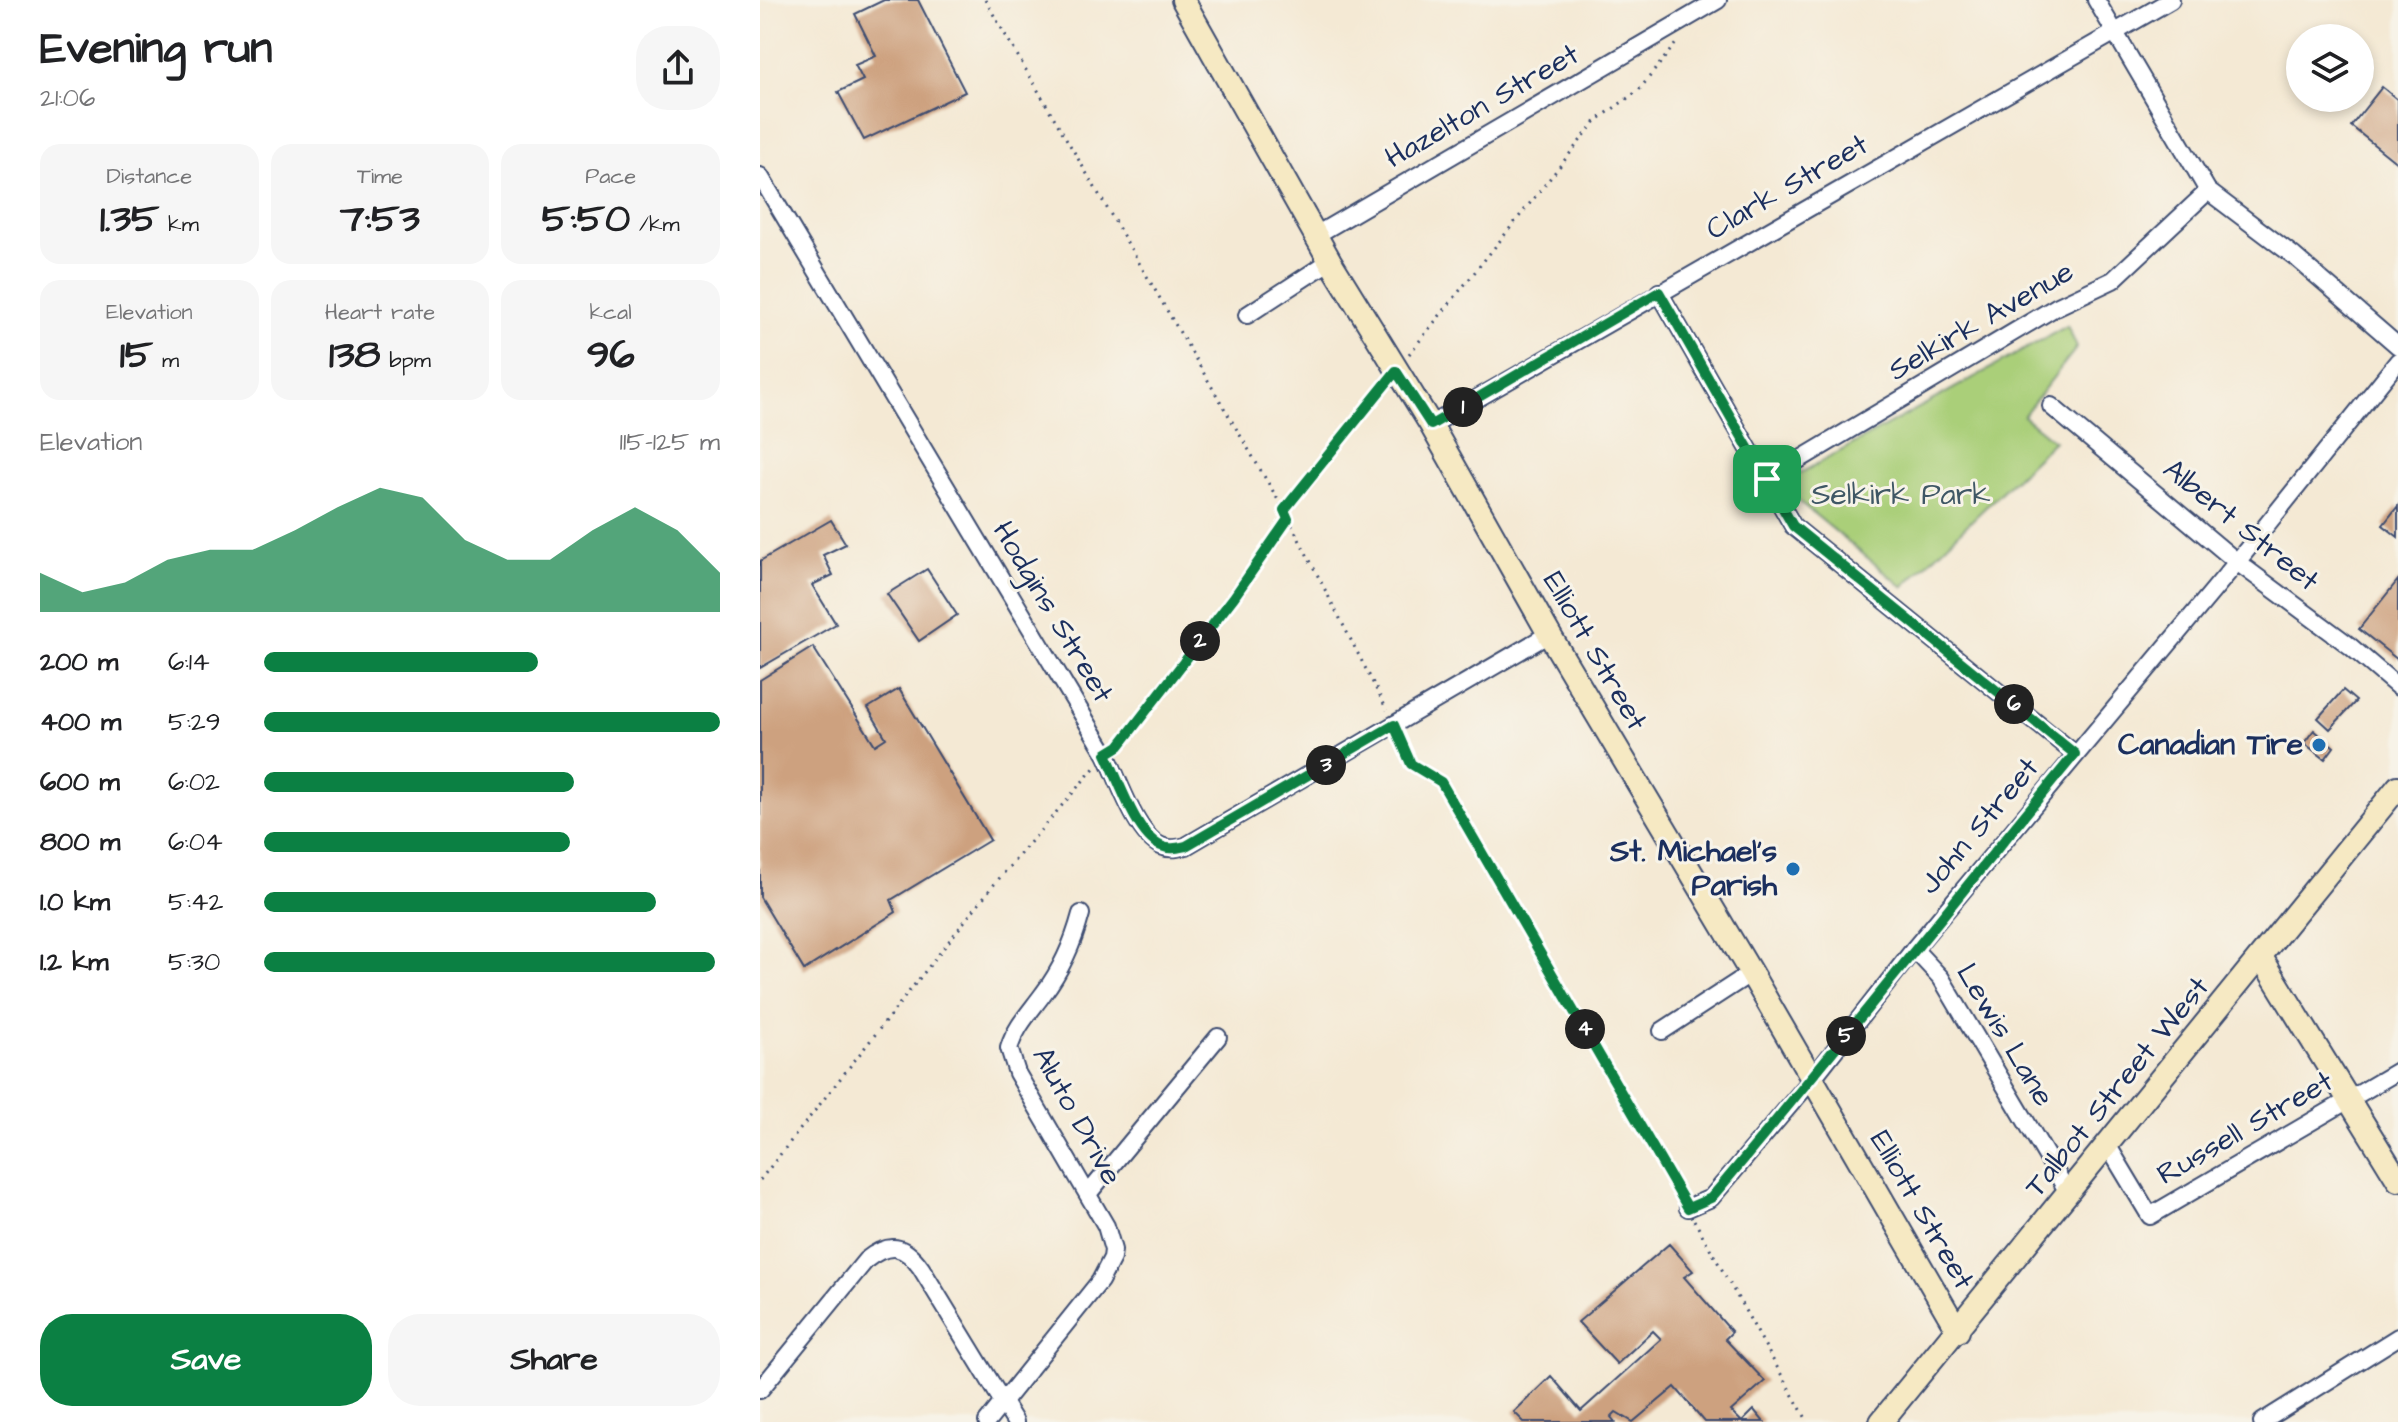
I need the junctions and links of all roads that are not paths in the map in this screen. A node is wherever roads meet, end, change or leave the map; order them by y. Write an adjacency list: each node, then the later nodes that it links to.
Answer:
1 (1183, 0): 8 (street, Elliott Street)
2 (1718, 0): 8 (street, Hazelton Street)
3 (2096, 0): 5 (street)
4 (2171, 0): 5 (street, Clark Street)
5 (2114, 33): 7 (street); 10 (street, Clark Street)
6 (760, 176): 18 (street, Hodgins Street)
7 (2208, 191): 12 (street); 16 (street, Selkirk Avenue)
8 (1316, 235): 9 (street, Elliott Street)
9 (1330, 261): 11 (street); 15 (street, Elliott Street)
10 (1659, 292): 15 (street, Clark Street); 16 (street)
11 (1247, 315)
12 (2398, 346)
13 (2398, 361): 17 (street, John Street)
14 (2051, 406): 17 (street, Albert Street)
15 (1431, 425): 18 (street, Elliott Street)
16 (1767, 479): 20 (street)
17 (2237, 562): 19 (street, Albert Street); 20 (street, John Street)
18 (1549, 634): 25 (street, Elliott Street)
19 (2398, 687)
20 (2075, 754): 23 (street, John Street)
21 (2398, 787): 24 (street, Talbot Street West)
22 (1081, 914): 33 (street, Aluto Drive)
23 (1914, 949): 29 (street, John Street); 34 (street, Lewis Lane)
24 (2261, 957): 30 (street); 31 (street, Talbot Street West)
25 (1751, 973): 26 (street); 29 (street, Elliott Street)
26 (1662, 1031)
27 (1218, 1037): 33 (street)
28 (2398, 1071): 30 (street, Russell Street)
29 (1812, 1079): 35 (street, John Street); 36 (street, Elliott Street)
30 (2350, 1100): 31 (street, Russell Street); 32 (street)
31 (2108, 1146): 34 (street, Talbot Street West)
32 (2398, 1180)
33 (1088, 1194): 39 (street, Aluto Drive)
34 (2069, 1194): 36 (street, Talbot Street West)
35 (1688, 1208)
36 (1958, 1331): 42 (street, Talbot Street West)
37 (2398, 1337): 43 (street)
38 (760, 1390): 39 (street)
39 (1003, 1402): 40 (street); 41 (street)
40 (987, 1422)
41 (1015, 1422)
42 (1881, 1422)
43 (2262, 1422)

